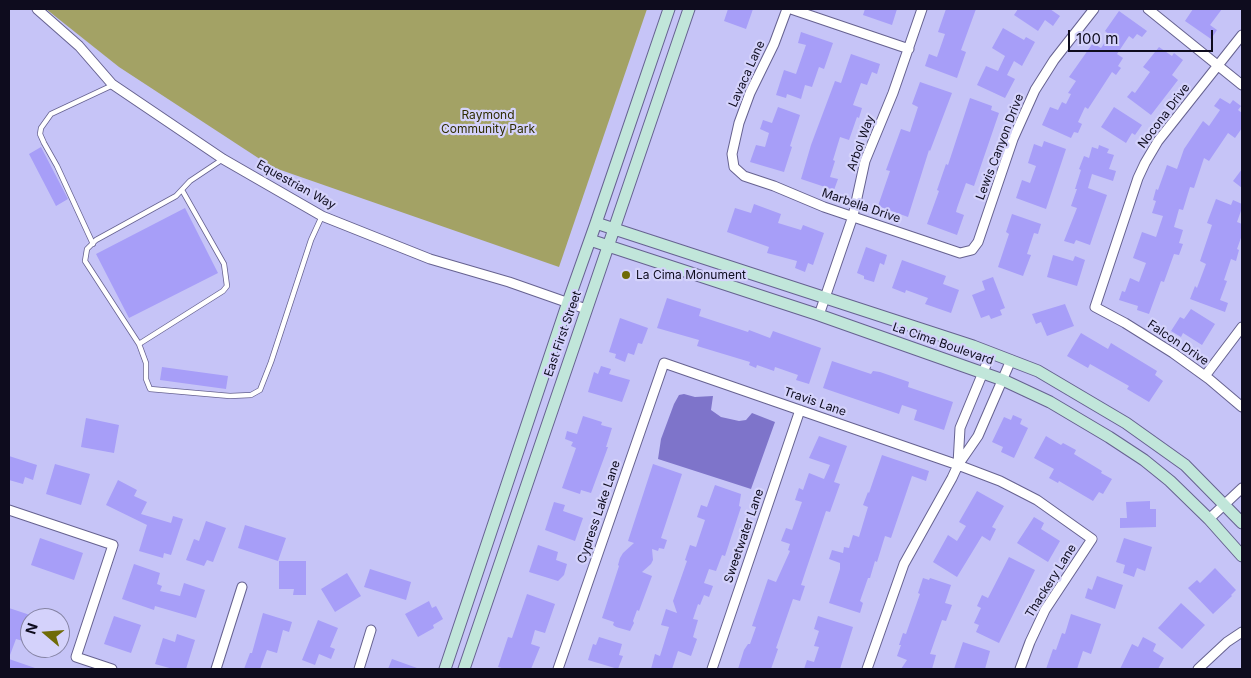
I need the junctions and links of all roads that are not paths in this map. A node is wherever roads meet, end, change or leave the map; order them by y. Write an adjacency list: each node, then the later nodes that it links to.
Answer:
1 (37, 9): 12 (street, Equestrian Way)
2 (669, 9): 19 (street, East First Street)
3 (689, 9): 20 (street, East First Street)
4 (787, 9): 15 (street, Lavaca Lane)
5 (791, 9): 10 (street)
6 (922, 9): 10 (street, Arbol Way)
7 (1094, 9): 24 (street, Lewis Canyon Drive)
8 (1148, 9): 11 (street)
9 (1242, 35): 11 (street, Nocona Drive)
10 (909, 49): 18 (street, Arbol Way)
11 (1218, 66): 13 (street); 27 (street, Nocona Drive)
12 (114, 85): 14 (street, Equestrian Way); 22 (lane)
13 (1242, 85)
14 (223, 159): 16 (lane); 17 (street, Equestrian Way)
15 (744, 176): 18 (street, Marbella Drive)
16 (182, 190): 22 (lane); 31 (lane)
17 (322, 216): 26 (street, Equestrian Way); 31 (lane)
18 (853, 217): 24 (street, Marbella Drive); 25 (street, Arbol Way)
19 (596, 222): 20 (street, La Cima Boulevard); 21 (street, East First Street)
20 (615, 228): 23 (street, East First Street); 25 (street, La Cima Boulevard)
21 (590, 240): 23 (street, La Cima Boulevard); 26 (street, East First Street)
22 (93, 244): 31 (lane)
23 (608, 246): 28 (street, East First Street); 29 (street, La Cima Boulevard)
24 (972, 250)
25 (824, 298): 29 (street, Arbol Way); 32 (street, La Cima Boulevard)
26 (568, 302): 28 (street, Equestrian Way); 53 (street, East First Street)
27 (1095, 307): 36 (street, Falcon Drive)
28 (586, 309): 54 (street, East First Street)
29 (819, 315): 35 (street, La Cima Boulevard)
30 (1242, 327): 36 (street)
31 (139, 344)
32 (991, 353): 33 (street, La Cima Boulevard); 35 (street)
33 (1011, 360): 37 (street); 42 (street, La Cima Boulevard)
34 (664, 363): 39 (street, Travis Lane); 55 (street, Cypress Lake Lane)
35 (983, 373): 37 (street, La Cima Boulevard); 40 (street)
36 (1206, 376): 38 (street, Falcon Drive)
37 (1003, 380): 40 (street); 44 (street, La Cima Boulevard)
38 (1242, 407)
39 (800, 410): 40 (street, Travis Lane); 56 (street, Sweetwater Lane)
40 (958, 465): 57 (street); 58 (street, Thackery Lane)
41 (1242, 488): 42 (street)
42 (1224, 506): 44 (street); 45 (street, La Cima Boulevard)
43 (9, 510): 50 (street)
44 (1209, 519): 46 (street, La Cima Boulevard)
45 (1242, 523)
46 (1242, 556)
47 (242, 587): 51 (street)
48 (371, 630): 52 (street)
49 (1242, 632): 59 (street)
50 (112, 669)
51 (216, 669)
52 (359, 669)
53 (445, 669)
54 (464, 669)
55 (558, 669)
56 (712, 669)
57 (867, 669)
58 (1020, 669)
59 (1198, 669)

